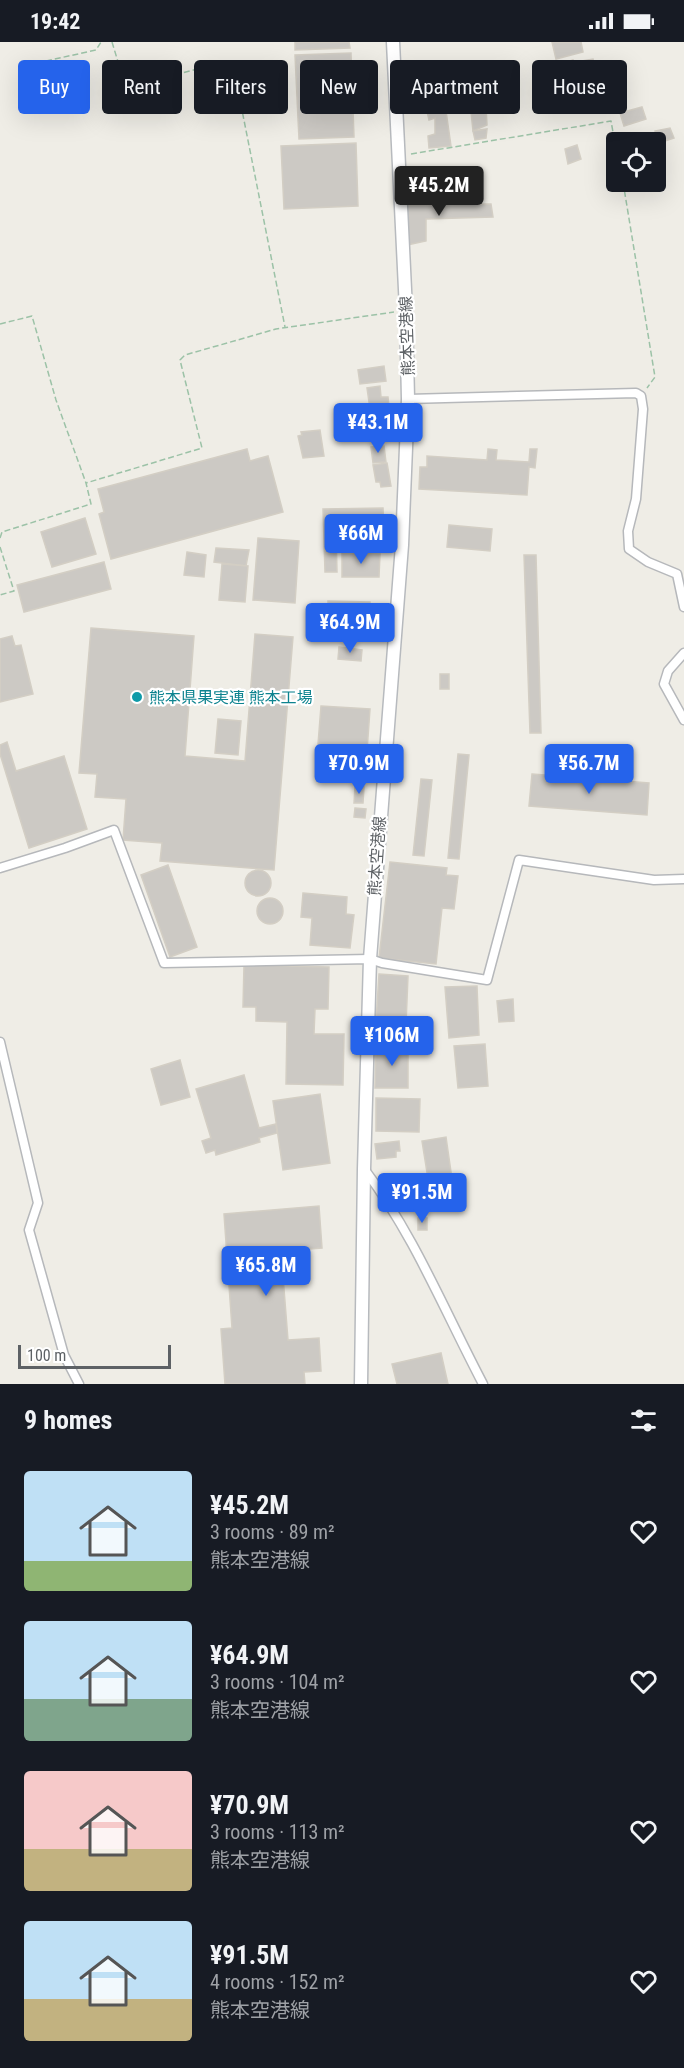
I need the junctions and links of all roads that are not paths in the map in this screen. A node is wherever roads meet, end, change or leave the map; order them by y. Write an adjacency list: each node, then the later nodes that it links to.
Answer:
1 (393, 42): 2 (main road, 熊本空港線)
2 (408, 399): 3 (street); 8 (main road, 熊本空港線)
3 (684, 607)
4 (684, 653): 5 (street)
5 (684, 720)
6 (0, 868): 8 (street)
7 (684, 879): 8 (street)
8 (370, 959): 10 (main road, 熊本空港線)
9 (0, 1042): 11 (street)
10 (364, 1168): 12 (main road, 熊本空港線); 13 (street)
11 (79, 1384)
12 (361, 1384)
13 (483, 1384)

